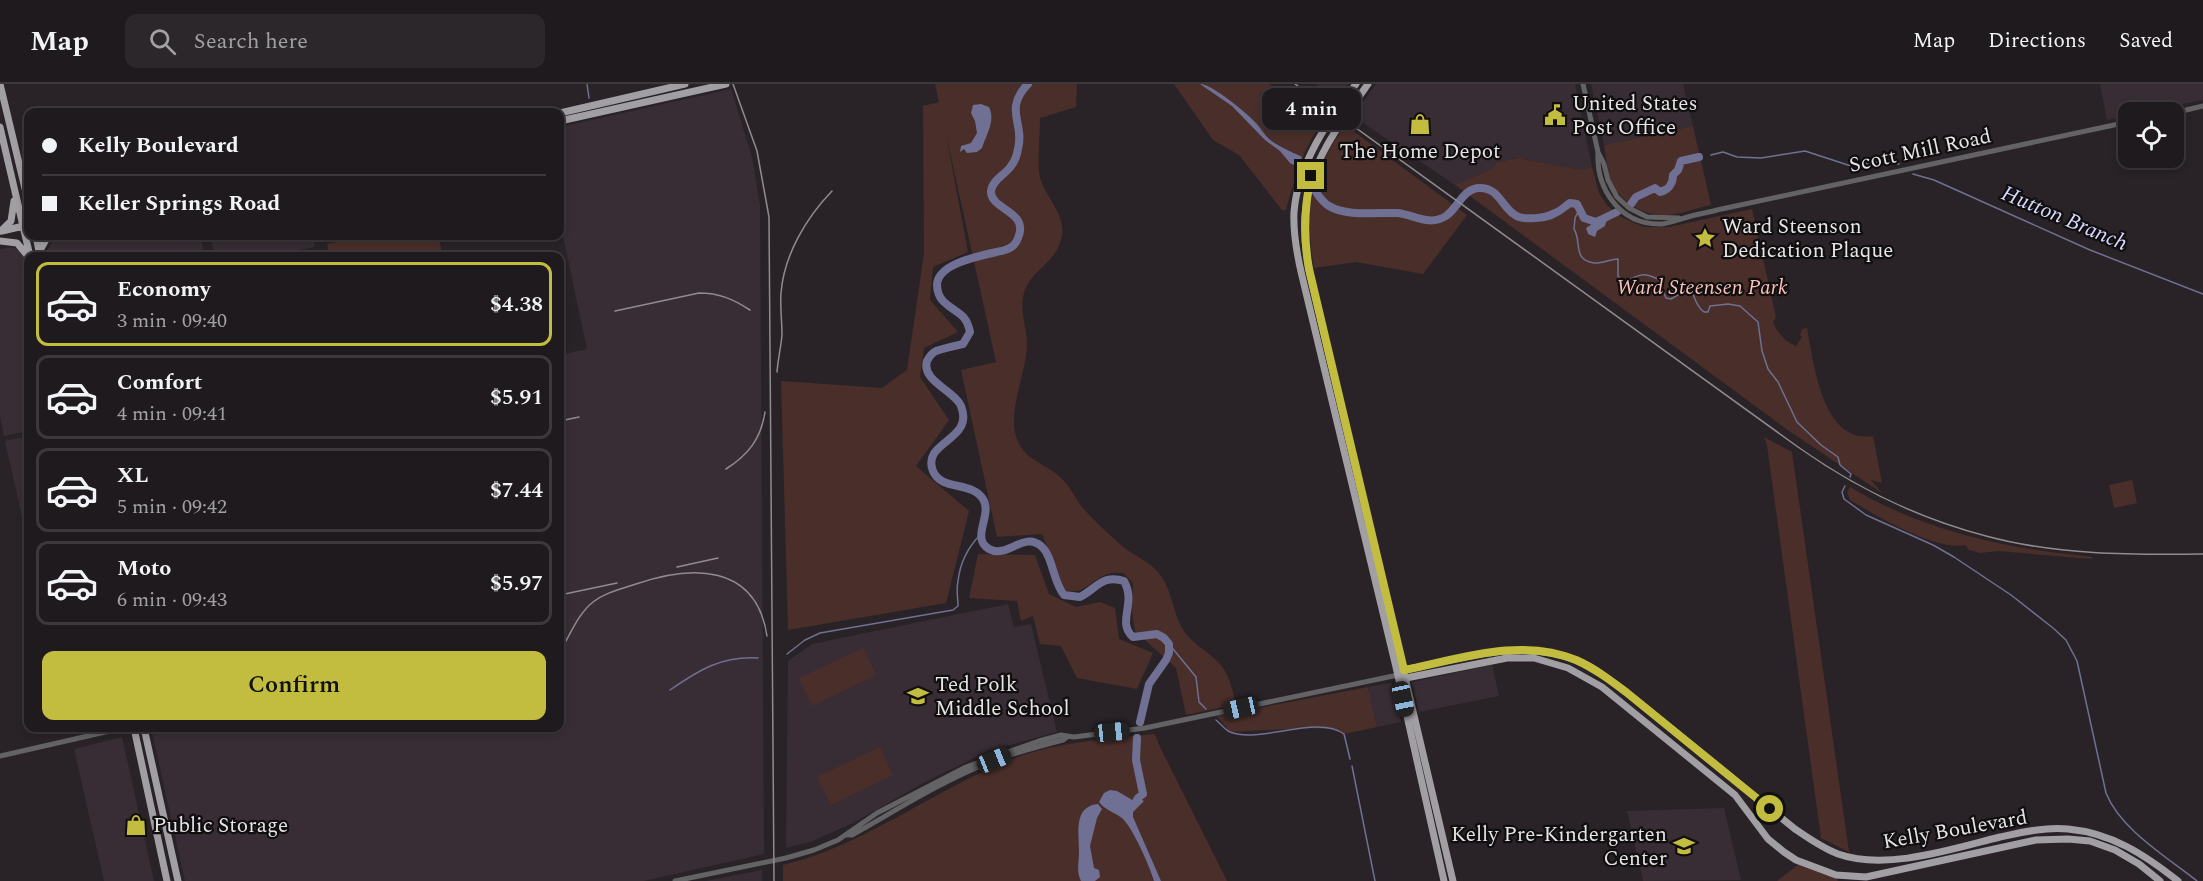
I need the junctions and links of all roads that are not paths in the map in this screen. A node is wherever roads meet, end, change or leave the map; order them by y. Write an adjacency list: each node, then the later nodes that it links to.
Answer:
1 (0, 84): 14 (main road)
2 (685, 84): 10 (main road)
3 (726, 84): 11 (main road)
4 (1357, 84): 7 (main road); 16 (main road)
5 (1368, 84): 7 (main road)
6 (1583, 84): 12 (street, Scott Mill Road)
7 (1354, 104): 17 (main road)
8 (2203, 106): 9 (street)
9 (2184, 111)
10 (564, 112)
11 (564, 121)
12 (2118, 124)
13 (0, 127): 15 (main road)
14 (24, 184)
15 (14, 189): 18 (main road); 20 (main road)
16 (1294, 214): 17 (main road); 25 (main road)
17 (1305, 215): 25 (main road)
18 (24, 220)
19 (24, 226): 20 (main road)
20 (0, 231)
21 (24, 236): 22 (main road)
22 (0, 240): 23 (main road)
23 (25, 252)
24 (1469, 661): 25 (main road, Kelly Boulevard); 37 (main road, Kelly Boulevard); 38 (main road, Kelly Boulevard)
25 (1402, 674): 30 (main road); 31 (main road); 34 (street, Kelly Boulevard)
26 (105, 732): 29 (street)
27 (135, 732): 32 (main road)
28 (145, 732): 33 (main road)
29 (0, 756)
30 (1444, 842): 31 (main road); 36 (main road)
31 (1436, 844): 35 (main road)
32 (168, 881)
33 (178, 881)
34 (675, 881)
35 (1444, 881)
36 (1453, 881)
37 (2160, 881)
38 (2178, 881)

